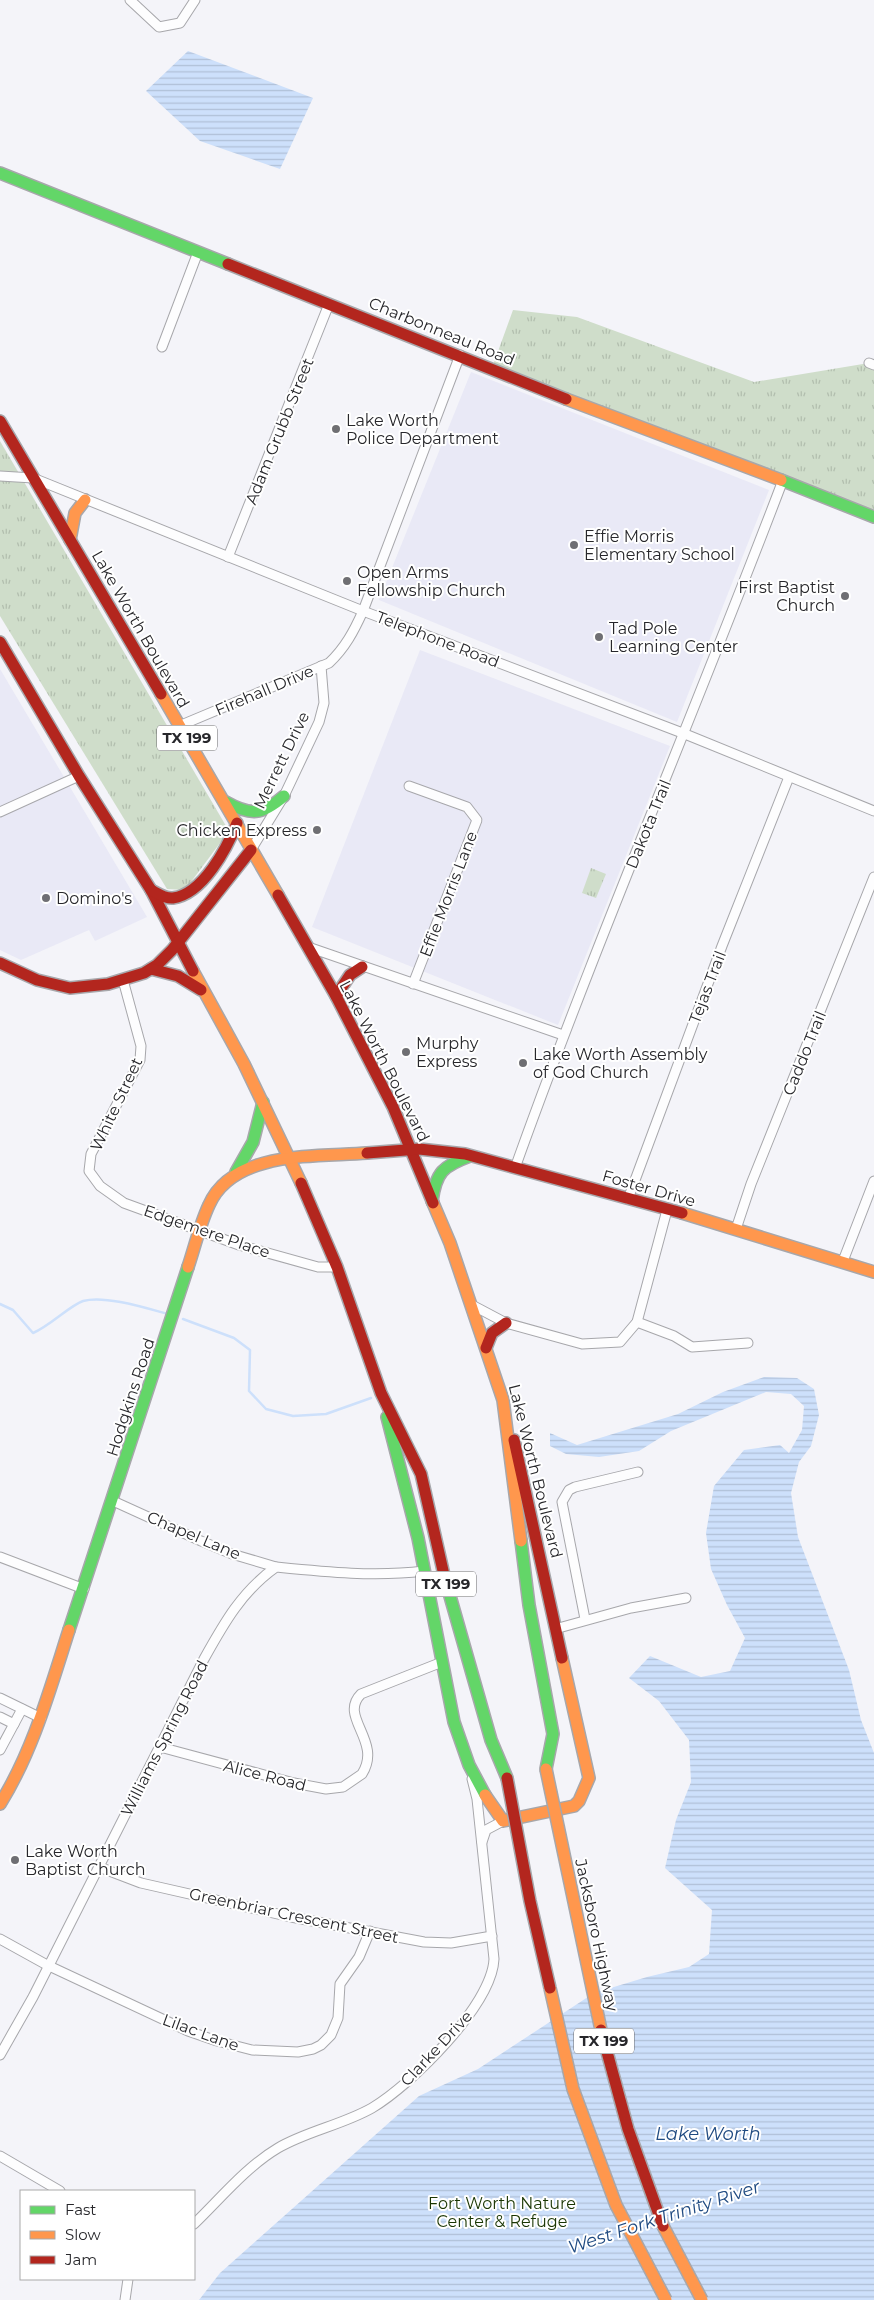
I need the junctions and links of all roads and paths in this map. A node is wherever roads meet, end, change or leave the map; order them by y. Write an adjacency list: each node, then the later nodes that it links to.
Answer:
1 (130, 0): 2 (street)
2 (195, 0)
3 (0, 173): 4 (main road, Charbonneau Road)
4 (198, 252): 5 (main road, Charbonneau Road); 6 (street)
5 (329, 304): 7 (main road, Charbonneau Road); 15 (street, Adam Grubb Street)
6 (162, 347)
7 (460, 355): 11 (main road, Charbonneau Road); 16 (street)
8 (0, 422): 10 (main road, Lake Worth Boulevard / TX 199)
9 (0, 476): 10 (street, Telephone Road)
10 (33, 478): 12 (street, Telephone Road); 14 (main road, Lake Worth Boulevard / TX 199)
11 (783, 480): 13 (main road, Charbonneau Road); 20 (street, Dakota Trail)
12 (85, 500): 14 (main road); 15 (street, Telephone Road)
13 (874, 517)
14 (70, 540): 19 (main road, Lake Worth Boulevard / TX 199)
15 (228, 557): 16 (street, Telephone Road)
16 (362, 611): 18 (street); 20 (street, Telephone Road)
17 (0, 642): 21 (main road, TX 199)
18 (321, 666): 19 (street, Firehall Drive); 24 (street, Merrett Drive)
19 (179, 726): 25 (main road, Lake Worth Boulevard / TX 199)
20 (685, 734): 22 (street, Telephone Road); 41 (street, Dakota Trail)
21 (78, 776): 27 (street); 31 (main road, TX 199)
22 (789, 777): 26 (street, Telephone Road); 50 (street, Tejas Trail)
23 (410, 786): 38 (street, Effie Morris Lane)
24 (284, 796): 25 (main road); 29 (street, Merrett Drive)
25 (226, 802): 28 (main road, Lake Worth Boulevard / TX 199)
26 (874, 811)
27 (0, 812)
28 (237, 823): 29 (main road, Lake Worth Boulevard / TX 199); 31 (main road)
29 (251, 850): 32 (main road, Merrett Drive); 33 (main road, Lake Worth Boulevard / TX 199)
30 (874, 877): 53 (street, Caddo Trail)
31 (151, 890): 32 (main road, TX 199)
32 (177, 944): 36 (main road, Merrett Drive); 39 (main road, TX 199)
33 (308, 946): 35 (street); 40 (main road, Lake Worth Boulevard / TX 199)
34 (0, 963): 37 (main road, Merrett Drive)
35 (362, 967): 38 (street); 40 (main road)
36 (151, 969): 37 (main road, Merrett Drive); 39 (main road)
37 (123, 980): 47 (street, White Street)
38 (413, 984): 41 (street)
39 (205, 994): 42 (main road, TX 199)
40 (336, 996): 43 (main road, Lake Worth Boulevard / TX 199)
41 (563, 1035): 46 (street, Dakota Trail)
42 (263, 1102): 45 (main road, TX 199); 48 (main road)
43 (412, 1149): 44 (main road, Foster Drive); 45 (main road, Hodgkins Road); 51 (main road, Lake Worth Boulevard / TX 199)
44 (470, 1156): 46 (main road, Foster Drive); 51 (main road)
45 (291, 1159): 48 (main road, Hodgkins Road); 56 (main road, TX 199)
46 (515, 1168): 50 (main road, Foster Drive)
47 (89, 1171): 54 (street, Edgemere Place)
48 (236, 1172): 54 (main road, Hodgkins Road)
49 (874, 1181): 55 (street)
50 (628, 1199): 52 (main road, Foster Drive)
51 (432, 1201): 58 (main road, Lake Worth Boulevard / TX 199)
52 (667, 1210): 53 (main road, Foster Drive); 59 (street)
53 (736, 1230): 55 (main road, Foster Drive)
54 (200, 1232): 56 (street, Edgemere Place); 66 (main road, Hodgkins Road)
55 (843, 1261): 57 (main road, Foster Drive)
56 (337, 1267): 63 (main road, TX 199)
57 (874, 1272)
58 (472, 1305): 60 (street); 62 (main road, Lake Worth Boulevard / TX 199)
59 (637, 1322): 60 (street); 61 (street)
60 (506, 1323): 62 (main road)
61 (748, 1343)
62 (486, 1348): 64 (main road, Lake Worth Boulevard / TX 199)
63 (381, 1393): 69 (main road, TX 199); 97 (main road, TX 199, bridge)
64 (503, 1400): 73 (main road, Lake Worth Boulevard / TX 199); 98 (main road, Jacksboro Highway / TX 199, bridge)
65 (638, 1472): 72 (street)
66 (113, 1501): 68 (street, Chapel Lane); 70 (main road, Hodgkins Road)
67 (0, 1557): 70 (street)
68 (276, 1567): 69 (street); 80 (street, Williams Spring Road)
69 (424, 1571): 74 (main road, TX 199)
70 (84, 1588): 78 (main road, Hodgkins Road)
71 (686, 1598): 72 (street)
72 (585, 1619): 73 (street)
73 (555, 1628): 84 (main road, Lake Worth Boulevard / TX 199)
74 (442, 1662): 80 (street, Alice Road); 82 (main road, TX 199)
75 (0, 1698): 76 (street)
76 (22, 1709): 78 (street); 79 (street)
77 (0, 1717): 79 (street)
78 (41, 1718): 83 (main road, Hodgkins Road)
79 (14, 1724): 81 (street)
80 (160, 1747): 86 (street, Williams Spring Road)
81 (0, 1750)
82 (468, 1765): 84 (main road, TX 199); 85 (street, Clarke Drive)
83 (0, 1804)
84 (503, 1821): 85 (street)
85 (482, 1847): 88 (street, Clarke Drive)
86 (99, 1867): 87 (street, Greenbriar Crescent Street); 90 (street, Williams Spring Road)
87 (370, 1932): 88 (street, Greenbriar Crescent Street); 90 (street, Lilac Lane)
88 (492, 1936): 94 (street, Clarke Drive)
89 (0, 1939): 90 (street, Lilac Lane)
90 (47, 1966): 91 (street, Williams Spring Road)
91 (0, 2055)
92 (0, 2156): 93 (street)
93 (58, 2190)
94 (195, 2223)
95 (128, 2280): 96 (street)
96 (125, 2300)
97 (666, 2300)
98 (702, 2300)

